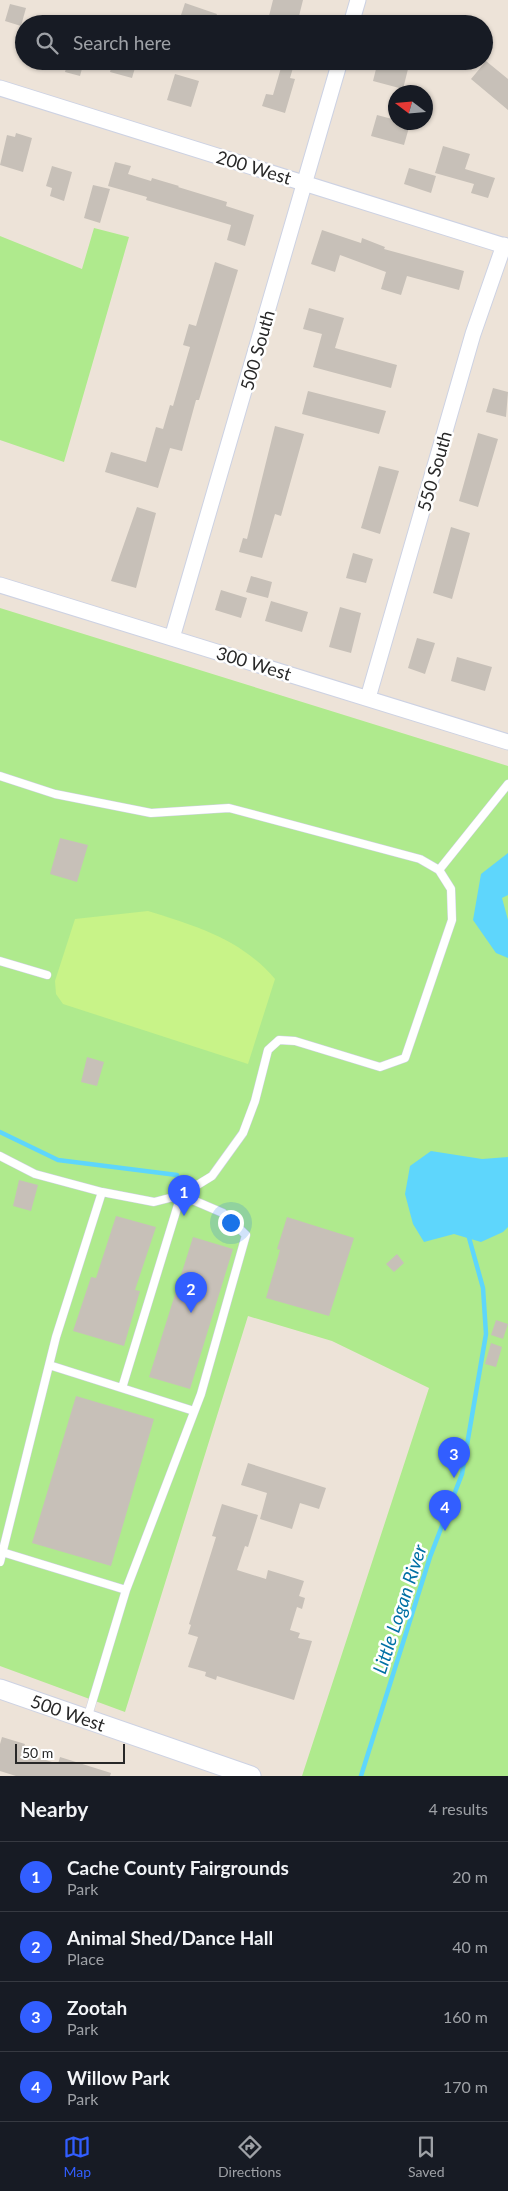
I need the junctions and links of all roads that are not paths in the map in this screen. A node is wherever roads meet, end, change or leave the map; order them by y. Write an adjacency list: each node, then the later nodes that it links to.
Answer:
1 (358, 0): 2 (street)
2 (354, 15)
3 (338, 70): 5 (street, 500 South)
4 (0, 88): 5 (street, 200 West)
5 (306, 184): 6 (street, 200 West); 8 (street, 500 South)
6 (506, 246): 9 (street, 550 South)
7 (0, 585): 8 (street, 300 West)
8 (172, 638): 9 (street, 300 West)
9 (368, 698): 10 (street, 300 West)
10 (508, 742)
11 (0, 776): 13 (lane)
12 (508, 784): 13 (lane)
13 (439, 870): 18 (lane)
14 (0, 961): 15 (lane)
15 (47, 975)
16 (0, 1156): 17 (lane)
17 (102, 1192): 18 (lane); 19 (lane)
18 (181, 1195): 20 (lane); 21 (lane)
19 (49, 1365): 20 (lane); 22 (lane)
20 (122, 1388): 21 (lane)
21 (194, 1411): 24 (lane)
22 (2, 1552): 23 (lane); 24 (lane)
23 (0, 1562)
24 (126, 1590): 26 (lane)
25 (0, 1689): 26 (street, 500 West)
26 (87, 1719): 27 (street, 500 West)
27 (220, 1771): 28 (street, 500 West)
28 (251, 1776)

